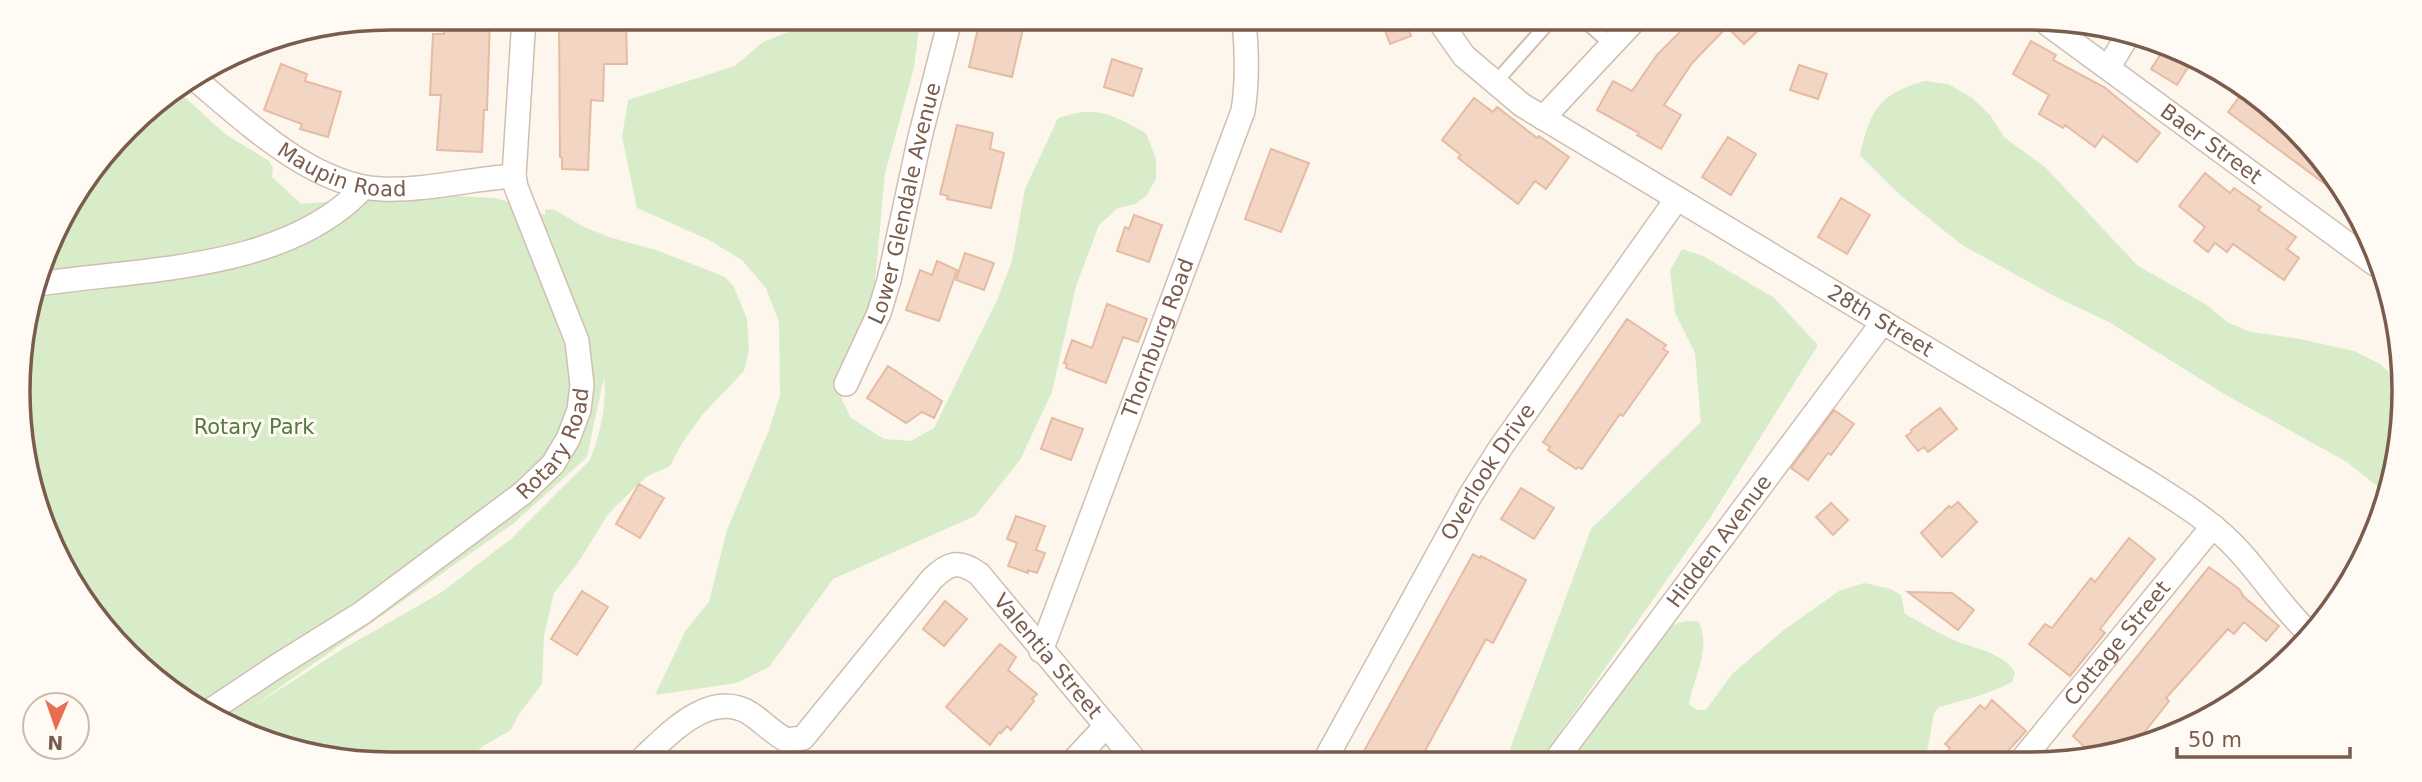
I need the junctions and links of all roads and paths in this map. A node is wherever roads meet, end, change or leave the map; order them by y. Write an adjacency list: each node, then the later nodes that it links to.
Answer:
1 (523, 30): 15 (street, Rotary Road)
2 (947, 30): 21 (street, Lower Glendale Avenue)
3 (1245, 30): 24 (street, Thornburg Road)
4 (1446, 30): 13 (street, 28th Street)
5 (1542, 30): 13 (lane)
6 (1595, 30): 10 (lane)
7 (1625, 30): 10 (street)
8 (2059, 31): 11 (street, Baer Street)
9 (2123, 42): 11 (street)
10 (1611, 44): 14 (street)
11 (2108, 68): 18 (street, Baer Street)
12 (201, 84): 16 (street, Maupin Road)
13 (1494, 84): 14 (street, 28th Street)
14 (1543, 118): 17 (street, 28th Street)
15 (514, 176): 16 (street, Maupin Road); 25 (street, Rotary Road)
16 (363, 188): 19 (street)
17 (1676, 200): 20 (street, 28th Street); 30 (street, Overlook Drive)
18 (2367, 258)
19 (47, 283)
20 (1883, 323): 22 (street, 28th Street); 31 (street, Hidden Avenue)
21 (846, 384)
22 (2213, 526): 23 (street, 28th Street); 32 (street, Cottage Street)
23 (2304, 627)
24 (1041, 651): 26 (street, Valentia Street); 27 (street, Valentia Street)
25 (216, 707)
26 (1106, 726): 28 (street); 29 (street, Valentia Street)
27 (650, 752)
28 (1082, 752)
29 (1128, 752)
30 (1329, 752)
31 (1562, 752)
32 (2028, 752)

